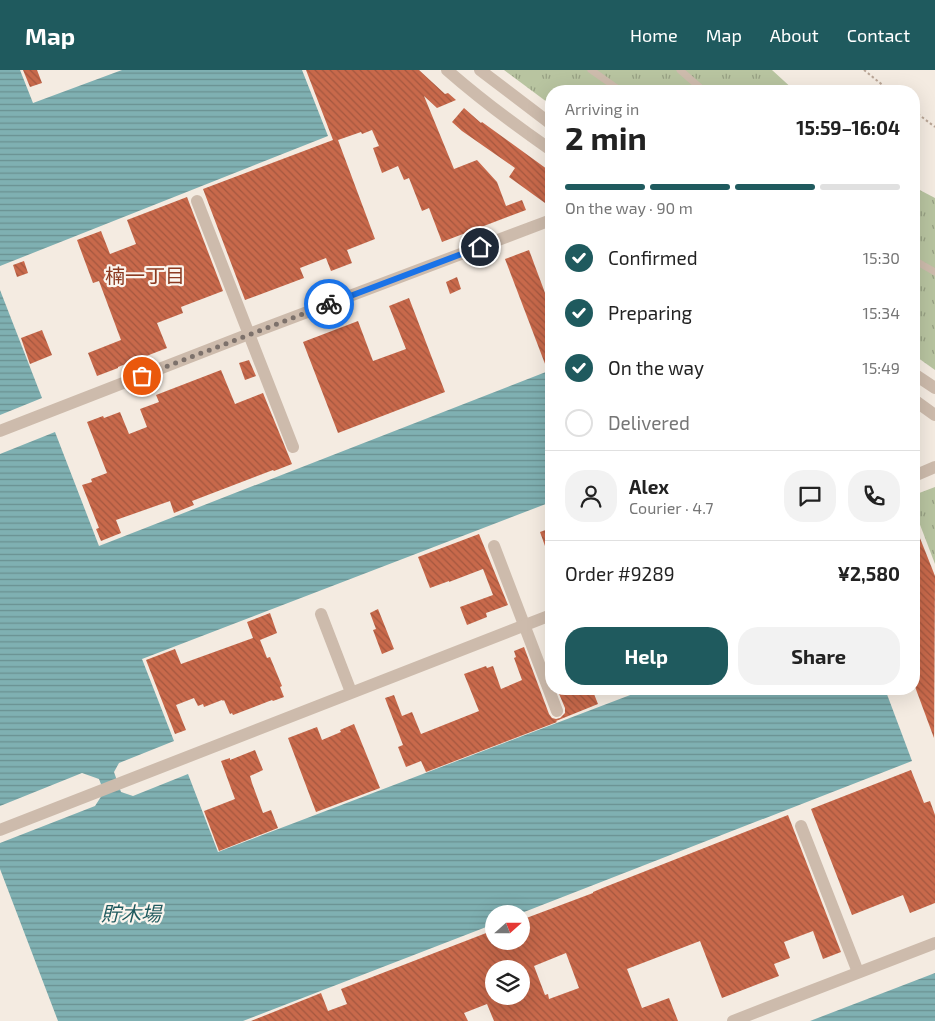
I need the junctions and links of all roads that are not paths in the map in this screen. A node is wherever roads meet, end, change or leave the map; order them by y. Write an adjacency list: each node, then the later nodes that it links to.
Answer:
1 (447, 70): 8 (street)
2 (480, 70): 7 (street)
3 (590, 70): 5 (lane)
4 (680, 70): 6 (lane)
5 (612, 85)
6 (697, 85)
7 (545, 119)
8 (545, 146)
9 (197, 201): 13 (street)
10 (545, 222): 13 (street)
11 (920, 263): 12 (lane)
12 (935, 272)
13 (249, 334): 18 (street); 19 (street)
14 (920, 378): 15 (street)
15 (935, 388)
16 (920, 404): 17 (street)
17 (935, 415)
18 (0, 432)
19 (293, 447)
20 (935, 467): 21 (street)
21 (920, 473)
22 (494, 546): 25 (street)
23 (321, 614): 27 (street)
24 (545, 617): 25 (street)
25 (524, 625): 26 (street); 27 (street)
26 (545, 680)
27 (350, 692): 31 (street)
28 (551, 695): 29 (street)
29 (557, 711)
30 (801, 826): 33 (street)
31 (0, 830)
32 (935, 943): 33 (street)
33 (858, 972): 34 (street)
34 (733, 1021)

